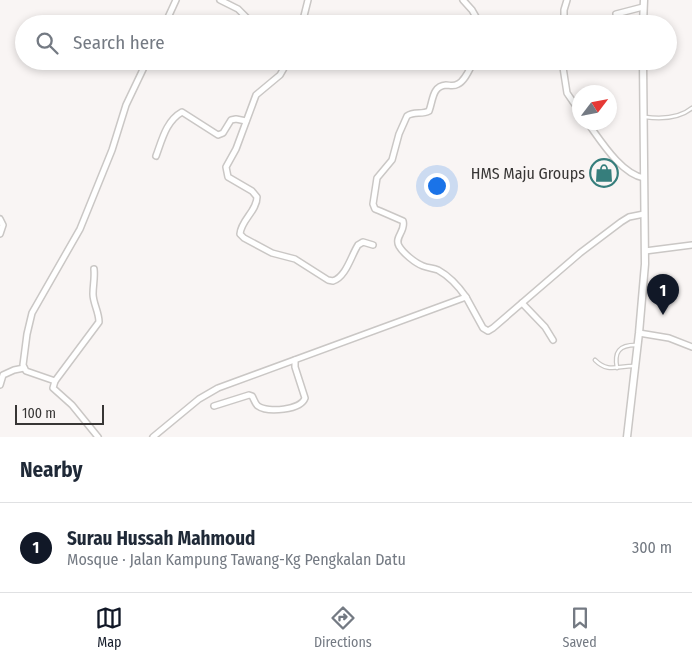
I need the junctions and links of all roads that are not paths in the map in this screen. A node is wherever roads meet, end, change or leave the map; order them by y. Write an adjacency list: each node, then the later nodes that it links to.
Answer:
1 (176, 0): 8 (street)
2 (220, 0): 9 (street)
3 (308, 0): 10 (street)
4 (464, 0): 11 (street)
5 (566, 0): 12 (street)
6 (644, 4): 7 (street)
7 (616, 14)
8 (169, 15)
9 (245, 15)
10 (304, 15)
11 (474, 15)
12 (564, 15)
13 (143, 70): 41 (street)
14 (283, 70): 21 (street)
15 (468, 70): 32 (street)
16 (563, 70): 18 (street)
17 (644, 70): 20 (street)
18 (572, 101)
19 (692, 108): 20 (lane)
20 (644, 117): 24 (street)
21 (246, 121): 23 (street); 28 (street)
22 (594, 130): 24 (street)
23 (156, 156)
24 (644, 178): 25 (street)
25 (644, 214): 30 (street); 33 (street)
26 (0, 219): 27 (street)
27 (0, 234)
28 (374, 245)
29 (692, 245): 30 (street)
30 (645, 251): 34 (street)
31 (94, 269): 43 (street)
32 (466, 297): 33 (street); 38 (street)
33 (522, 303): 35 (street)
34 (640, 333): 36 (street); 37 (street)
35 (554, 340)
36 (637, 345): 40 (street); 42 (lane)
37 (692, 347)
38 (295, 360): 45 (street); 47 (street)
39 (595, 360): 42 (lane)
40 (635, 366): 42 (lane); 48 (street)
41 (24, 368): 43 (street); 44 (street)
42 (617, 368)
43 (55, 381): 46 (street)
44 (0, 385)
45 (214, 406)
46 (98, 437)
47 (154, 437)
48 (627, 437)

